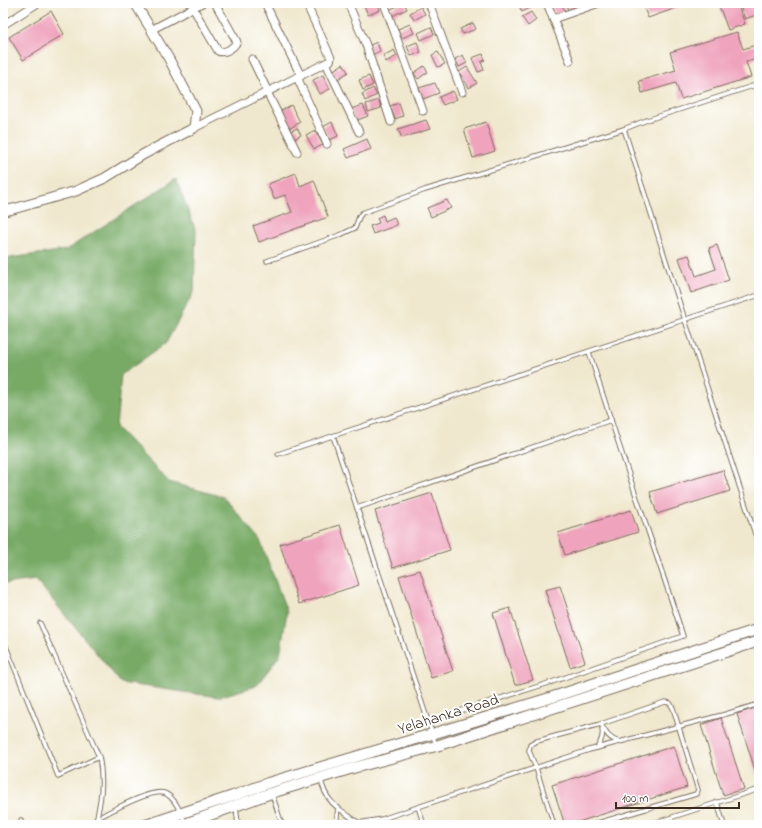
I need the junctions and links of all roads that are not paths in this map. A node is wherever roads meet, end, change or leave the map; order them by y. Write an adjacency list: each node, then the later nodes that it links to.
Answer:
1 (38, 3): 14 (street)
2 (135, 3): 15 (street)
3 (202, 3): 12 (street)
4 (215, 3): 12 (street)
5 (265, 3): 19 (street)
6 (306, 3): 18 (street)
7 (348, 3): 24 (street)
8 (384, 3): 23 (street)
9 (429, 3): 22 (street)
10 (547, 3): 13 (street)
11 (599, 3): 13 (street)
12 (194, 8): 15 (street)
13 (554, 19): 17 (street)
14 (3, 25)
15 (151, 30): 25 (street)
16 (252, 59): 21 (street)
17 (570, 61)
18 (326, 63): 19 (street); 27 (street)
19 (299, 76): 21 (street); 28 (street)
20 (759, 84): 26 (lane)
21 (268, 92): 25 (street); 29 (street)
22 (462, 92)
23 (423, 112)
24 (391, 122)
25 (194, 128): 30 (street)
26 (624, 129): 31 (lane); 33 (lane)
27 (359, 132)
28 (327, 144)
29 (297, 152)
30 (3, 211)
31 (267, 261)
32 (759, 295): 33 (lane)
33 (685, 320): 34 (lane); 39 (lane)
34 (589, 352): 35 (lane); 36 (lane)
35 (611, 420): 38 (lane); 45 (lane)
36 (333, 436): 37 (lane); 38 (lane)
37 (278, 454)
38 (357, 508): 45 (lane)
39 (759, 546)
40 (40, 623): 52 (lane)
41 (759, 629): 48 (main road, Yelahanka Road)
42 (3, 639): 52 (lane)
43 (759, 641): 50 (main road, Yelahanka Road)
44 (759, 704): 47 (lane)
45 (428, 721): 48 (lane)
46 (601, 724): 47 (lane); 49 (lane); 51 (lane); 53 (lane)
47 (679, 727): 49 (lane); 76 (lane)
48 (432, 734): 50 (lane); 54 (main road, Yelahanka Road)
49 (620, 742): 51 (lane)
50 (436, 746): 54 (main road, Yelahanka Road)
51 (597, 748): 53 (lane)
52 (99, 757): 63 (lane)
53 (536, 768): 60 (lane); 75 (lane)
54 (319, 773): 56 (main road, Yelahanka Road); 57 (main road, Yelahanka Road); 61 (lane)
55 (759, 789): 58 (lane)
56 (271, 793): 59 (main road, Yelahanka Road); 71 (lane)
57 (233, 796): 59 (lane); 62 (main road, Yelahanka Road)
58 (717, 802): 77 (lane); 78 (lane)
59 (236, 806): 66 (main road, Yelahanka Road); 70 (lane)
60 (418, 807): 65 (lane); 74 (lane)
61 (338, 808): 65 (lane); 72 (lane)
62 (182, 813): 63 (lane); 66 (lane); 69 (main road, Yelahanka Road)
63 (96, 819): 68 (lane)
64 (21, 820): 67 (lane)
65 (373, 820): 73 (lane)
66 (184, 824)
67 (20, 825)
68 (95, 825)
69 (146, 825)
70 (238, 825)
71 (282, 825)
72 (336, 825)
73 (374, 825)
74 (424, 825)
75 (554, 825)
76 (592, 825)
77 (648, 825)
78 (724, 825)

